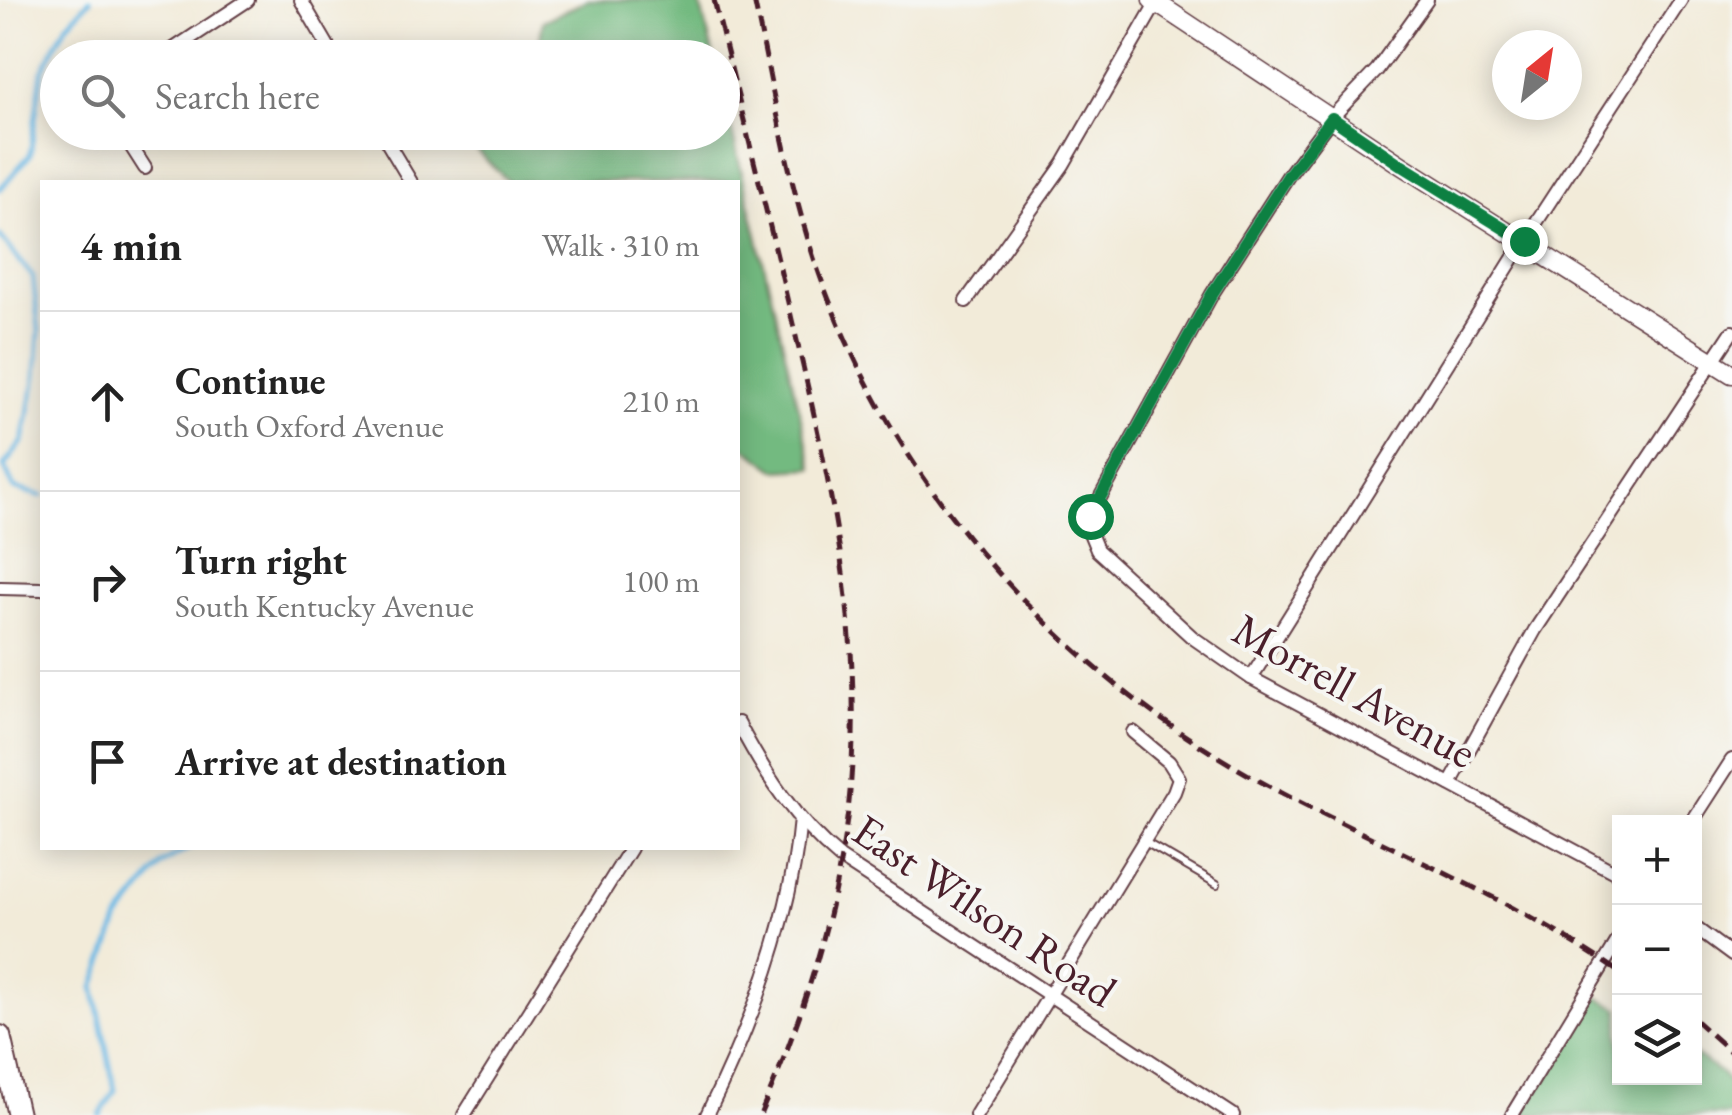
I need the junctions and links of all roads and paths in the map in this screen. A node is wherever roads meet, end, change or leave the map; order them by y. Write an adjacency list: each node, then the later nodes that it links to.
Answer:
1 (248, 0): 6 (street)
2 (300, 0): 7 (street)
3 (1428, 0): 8 (street)
4 (1681, 0): 13 (street)
5 (1156, 1): 8 (street); 14 (street)
6 (187, 40)
7 (325, 40)
8 (1332, 118): 13 (street); 20 (street, Morrell Avenue)
9 (133, 150): 11 (street)
10 (392, 150): 12 (street)
11 (144, 168)
12 (411, 180)
13 (1524, 241): 16 (street); 20 (street)
14 (966, 301)
15 (1732, 332): 16 (street)
16 (1714, 362): 17 (street); 24 (street)
17 (1732, 374)
18 (0, 588): 19 (street)
19 (40, 589)
20 (1251, 678): 24 (street, Morrell Avenue)
21 (740, 727): 26 (street, East Wilson Road)
22 (1133, 732): 27 (street)
23 (1732, 760): 25 (street)
24 (1450, 784): 29 (street, Morrell Avenue)
25 (1697, 815)
26 (800, 819): 34 (street, East Wilson Road); 38 (street)
27 (1144, 842): 30 (lane); 34 (street)
28 (630, 850): 37 (street)
29 (1612, 871)
30 (1217, 884)
31 (1702, 932): 33 (street)
32 (1612, 950): 41 (street)
33 (1732, 955)
34 (1050, 996): 39 (street); 40 (street, East Wilson Road)
35 (0, 1036): 36 (main road)
36 (18, 1115)
37 (464, 1115)
38 (707, 1115)
39 (976, 1115)
40 (1234, 1115)
41 (1512, 1115)

